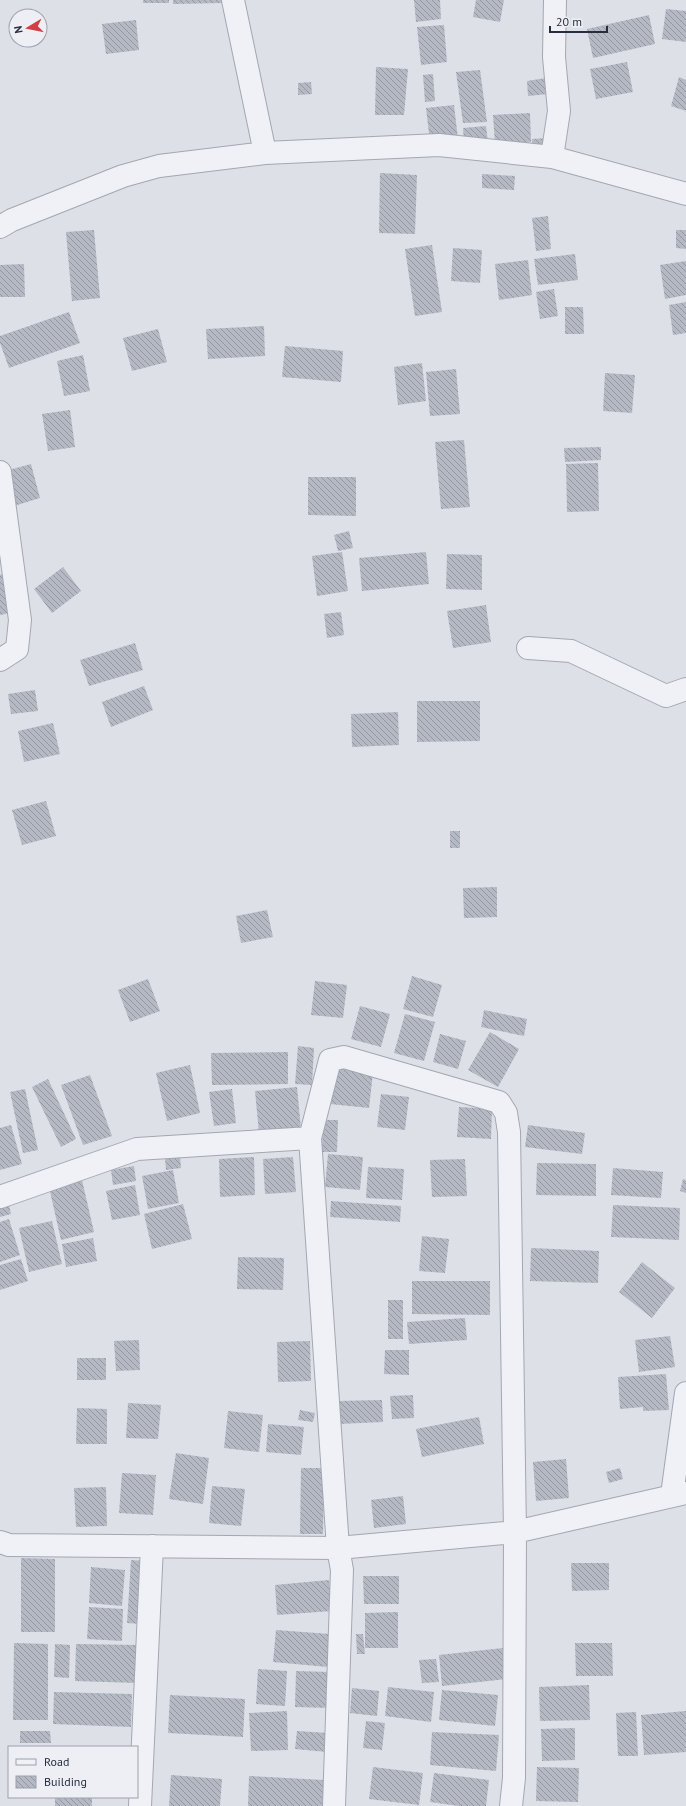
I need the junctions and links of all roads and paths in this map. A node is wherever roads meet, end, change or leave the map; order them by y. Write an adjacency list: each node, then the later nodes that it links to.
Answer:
1 (233, 0): 3 (street)
2 (555, 0): 4 (street)
3 (265, 153): 4 (street); 6 (street)
4 (552, 157): 5 (street)
5 (686, 194)
6 (0, 227)
7 (0, 472): 9 (street)
8 (528, 648): 10 (street)
9 (0, 660)
10 (686, 689)
11 (310, 1138): 12 (street); 15 (street); 18 (street)
12 (0, 1197)
13 (686, 1393): 14 (street)
14 (682, 1498): 15 (street)
15 (514, 1532): 18 (street); 21 (street)
16 (0, 1542): 17 (street)
17 (152, 1546): 18 (street); 19 (street)
18 (338, 1548): 20 (street)
19 (140, 1806)
20 (334, 1806)
21 (511, 1806)

